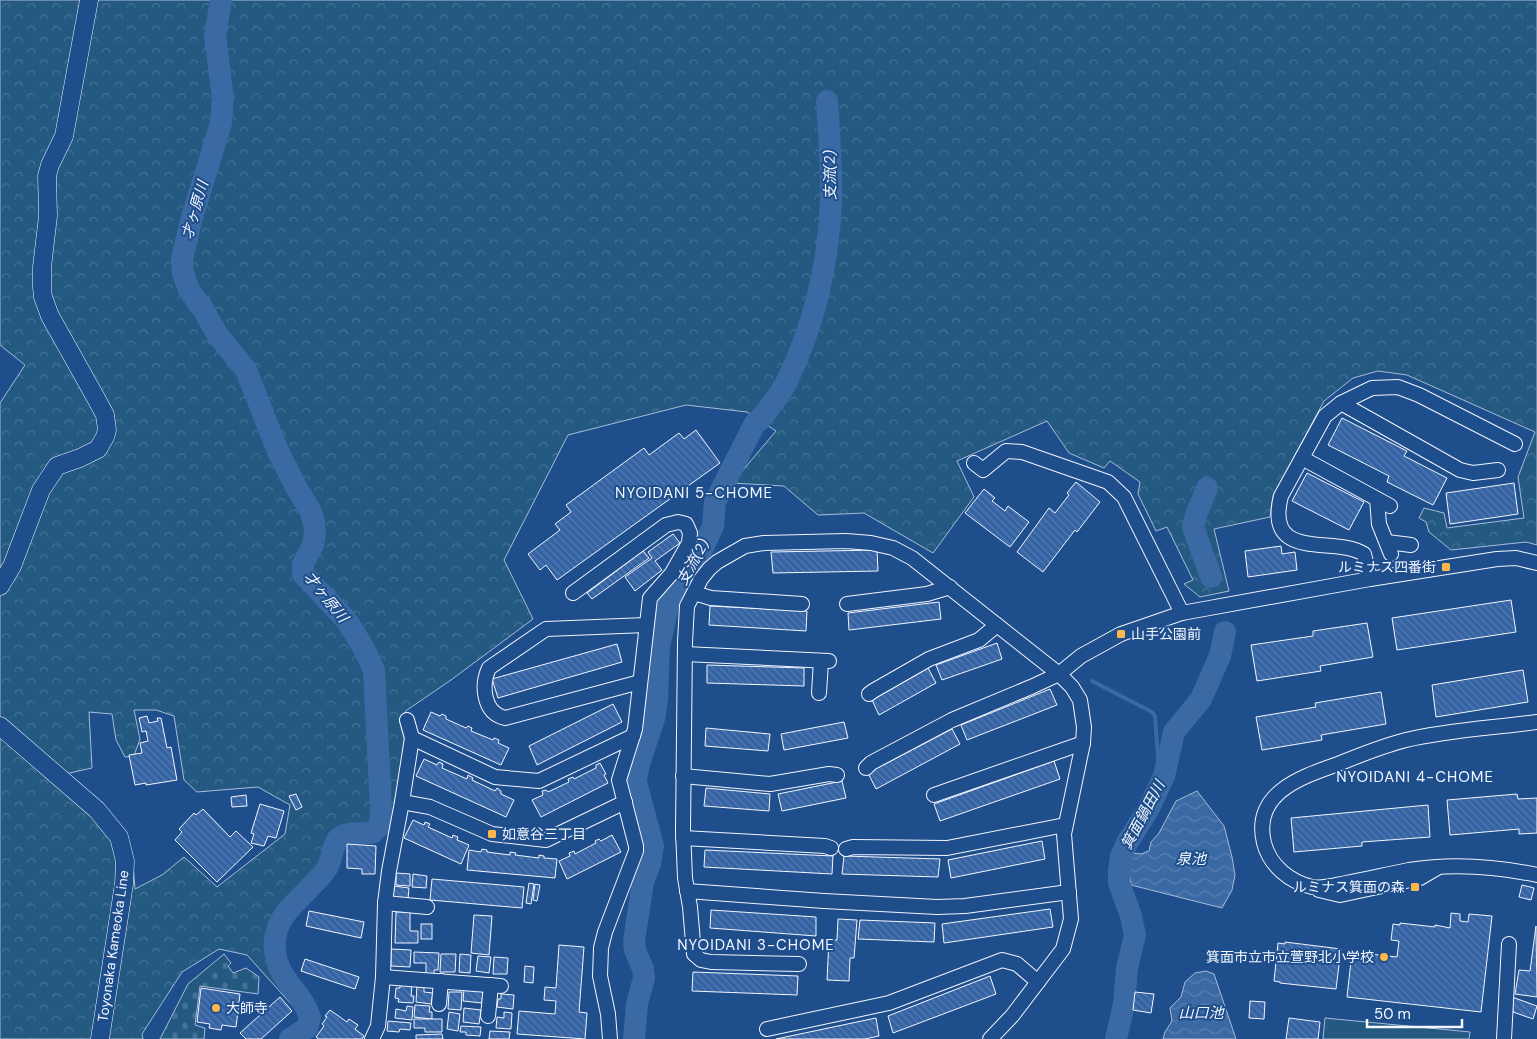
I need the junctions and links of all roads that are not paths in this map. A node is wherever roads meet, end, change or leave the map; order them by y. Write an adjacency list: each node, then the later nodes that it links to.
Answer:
1 (89, 0): 12 (main road)
2 (1341, 403): 3 (street); 4 (street); 6 (street)
3 (1515, 444)
4 (1302, 458): 7 (street); 11 (street)
5 (974, 463): 18 (street)
6 (1498, 470)
7 (1377, 499): 8 (street); 9 (street)
8 (1390, 506)
9 (1411, 545)
10 (1537, 563): 11 (street)
11 (1370, 579): 18 (street)
12 (0, 586)
13 (950, 587): 15 (street); 17 (street); 20 (street)
14 (573, 592): 19 (street)
15 (694, 593): 16 (street); 21 (street)
16 (802, 604)
17 (847, 604)
18 (1182, 613): 22 (street)
19 (646, 625): 23 (street); 23 (street)
20 (998, 625): 22 (street); 25 (street)
21 (685, 654): 24 (street); 34 (street)
22 (1059, 674): 31 (street); 32 (street)
23 (640, 682): 29 (street)
24 (819, 694)
25 (869, 694)
26 (408, 720): 30 (street)
27 (1537, 722): 42 (street)
28 (0, 726): 55 (main road, Toyonaka Kameoka Line)
29 (633, 736): 30 (street); 37 (street)
30 (412, 738): 36 (street)
31 (1083, 743): 35 (street); 38 (street)
32 (866, 768)
33 (837, 775): 34 (street)
34 (683, 776): 39 (street)
35 (934, 795)
36 (402, 802): 37 (street); 45 (street)
37 (625, 802): 57 (street)
38 (1065, 826): 41 (street); 44 (street)
39 (683, 838): 40 (street); 43 (street)
40 (831, 848)
41 (846, 849)
42 (1537, 875)
43 (688, 892): 44 (street); 48 (street)
44 (1069, 892): 51 (street)
45 (385, 903): 46 (street); 49 (street)
46 (427, 907)
47 (1509, 944): 59 (street)
48 (799, 964)
49 (383, 977): 50 (street); 56 (street)
50 (441, 981): 52 (street); 53 (street)
51 (1038, 982): 54 (street); 58 (street)
52 (439, 1004)
53 (488, 1016)
54 (766, 1029)
55 (100, 1039)
56 (372, 1039)
57 (610, 1039)
58 (990, 1039)
59 (1504, 1039)

